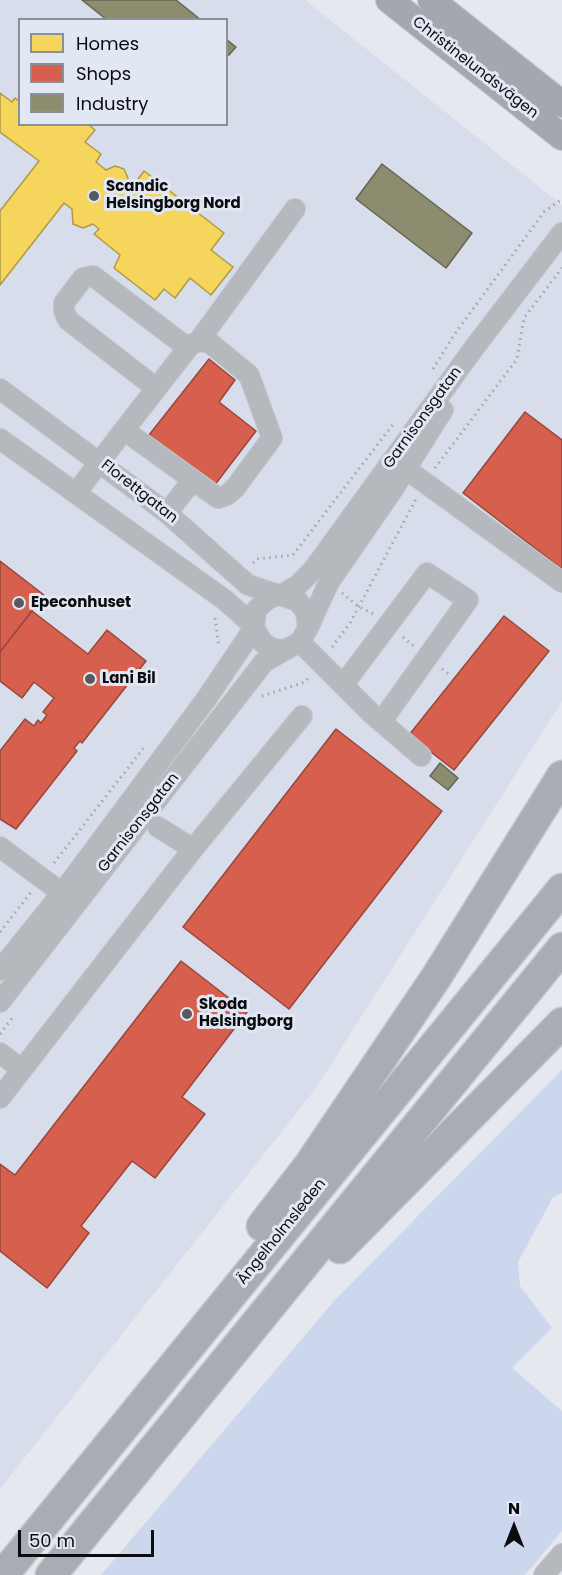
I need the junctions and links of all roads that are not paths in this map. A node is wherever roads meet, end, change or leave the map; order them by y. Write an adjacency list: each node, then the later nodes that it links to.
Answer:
1 (389, 0): 4 (main road, Christinelundsvägen)
2 (431, 0): 3 (main road, Christinelundsvägen)
3 (562, 104)
4 (562, 137)
5 (295, 209): 7 (street)
6 (562, 233): 8 (street, Garnisonsgatan)
7 (193, 345): 9 (street); 9 (street); 15 (street)
8 (474, 348): 14 (street, Garnisonsgatan); 19 (street, Garnisonsgatan)
9 (156, 388): 11 (street)
10 (0, 389): 13 (street, Florettgatan)
11 (124, 430): 13 (street); 15 (street)
12 (0, 439): 16 (street)
13 (100, 462): 16 (street); 17 (street, Florettgatan)
14 (406, 470): 18 (street); 21 (street, Garnisonsgatan)
15 (192, 481): 17 (street)
16 (76, 493): 20 (street)
17 (167, 513): 19 (street, Florettgatan)
18 (562, 582)
19 (278, 596): 20 (street, Garnisonsgatan); 21 (street)
20 (254, 627): 21 (street); 31 (street, Garnisonsgatan)
21 (298, 640): 22 (street); 34 (street, Garnisonsgatan)
22 (343, 685): 24 (street); 24 (street)
23 (302, 716): 29 (street)
24 (381, 722): 25 (street)
25 (421, 756)
26 (562, 776): 40 (highway)
27 (158, 827): 29 (street)
28 (0, 848): 31 (street)
29 (193, 849): 37 (street)
30 (562, 889): 40 (highway, Ängelholmsleden)
31 (62, 893): 33 (street, Garnisonsgatan)
32 (562, 948): 39 (highway)
33 (0, 970)
34 (7, 1009)
35 (562, 1023): 39 (highway)
36 (0, 1053): 37 (street)
37 (21, 1069): 38 (street)
38 (0, 1098)
39 (255, 1325): 43 (highway)
40 (73, 1488): 42 (highway, Ängelholmsleden)
41 (562, 1554): 44 (street)
42 (3, 1575)
43 (51, 1575)
44 (544, 1575)

